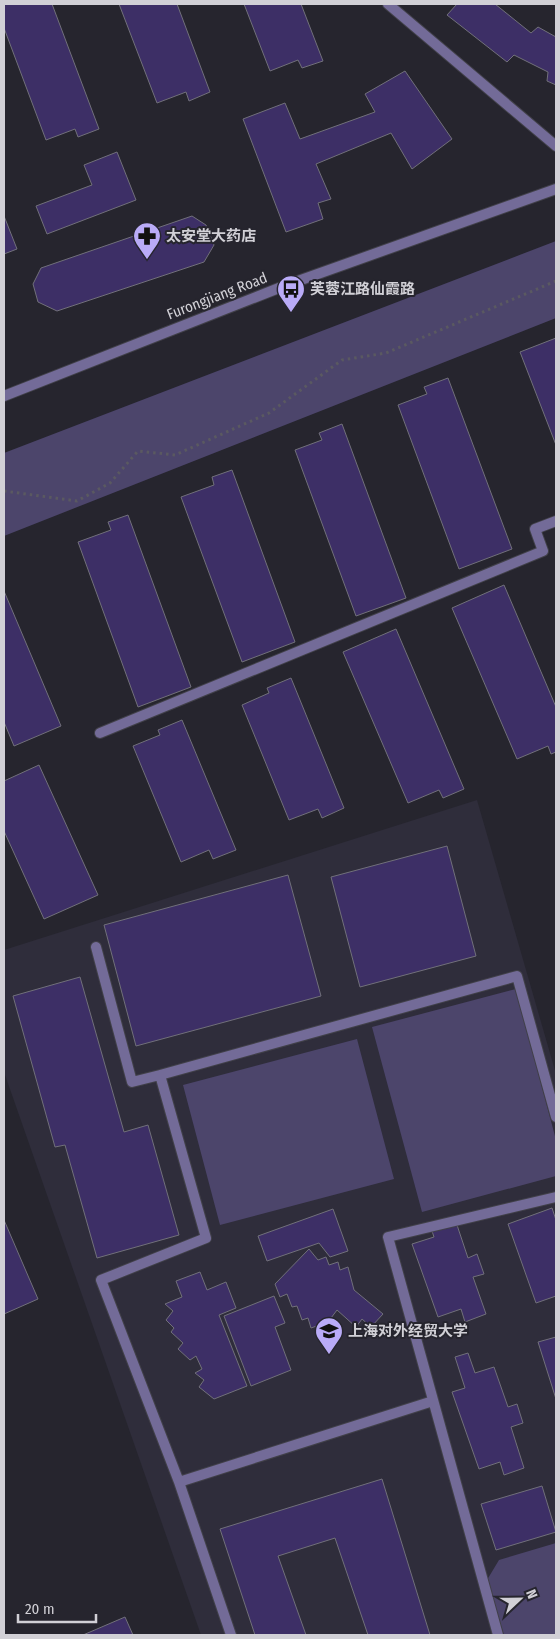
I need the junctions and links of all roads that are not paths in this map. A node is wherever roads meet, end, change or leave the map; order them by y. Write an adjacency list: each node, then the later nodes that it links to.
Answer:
1 (388, 4): 2 (street)
2 (556, 146)
3 (556, 189): 4 (street, Furongjiang Road)
4 (4, 396)
5 (556, 521): 6 (street)
6 (100, 733)
7 (96, 947): 8 (street)
8 (160, 1075): 9 (street); 12 (street)
9 (556, 1118)
10 (556, 1197): 11 (street)
11 (433, 1402): 12 (street); 14 (street)
12 (179, 1482): 13 (street)
13 (231, 1635)
14 (498, 1635)

